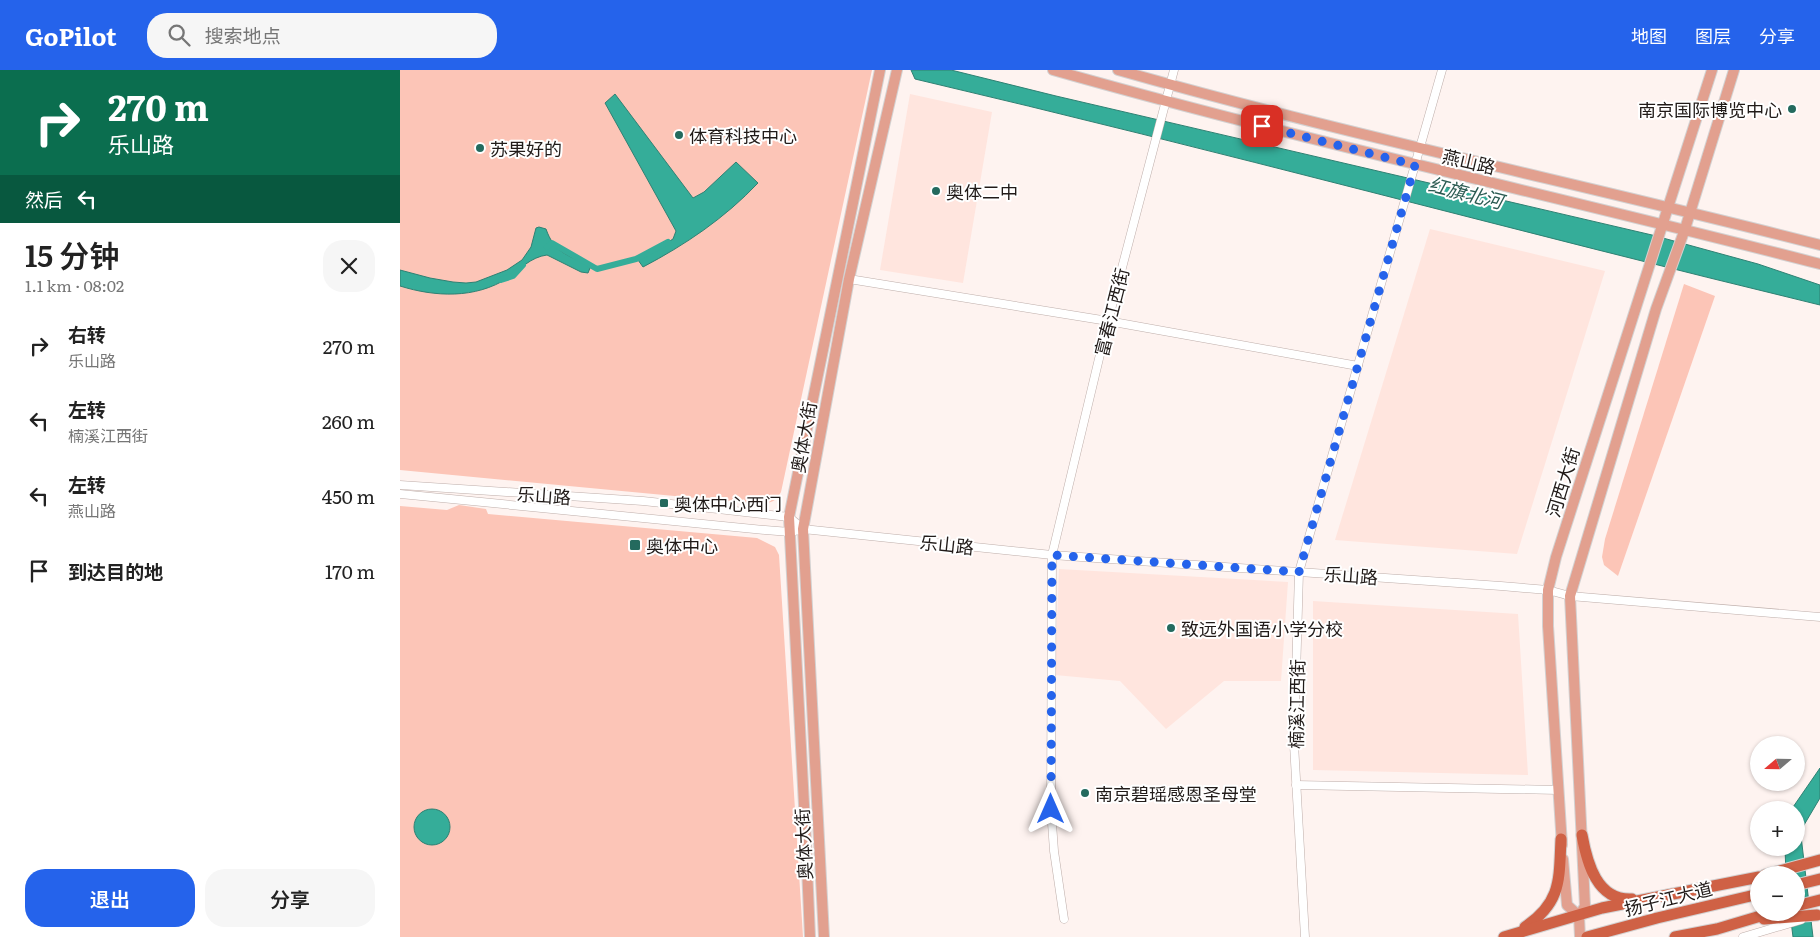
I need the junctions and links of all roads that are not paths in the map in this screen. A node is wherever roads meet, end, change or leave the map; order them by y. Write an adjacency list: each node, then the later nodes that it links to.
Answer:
1 (880, 70): 24 (main road, 奥体大街)
2 (897, 70): 19 (main road, 奥体大街)
3 (1053, 70): 10 (main road, 燕山路)
4 (1118, 70): 9 (main road, 燕山路)
5 (1174, 70): 9 (street, 富春江西街)
6 (1442, 70): 11 (street, 楠溪江西街)
7 (1712, 70): 13 (main road, 河西大街)
8 (1734, 70): 14 (main road, 河西大街)
9 (1170, 85): 10 (street, 富春江西街); 11 (main road, 燕山路)
10 (1166, 102): 12 (main road, 燕山路); 20 (street, 富春江西街)
11 (1420, 148): 12 (street, 楠溪江西街); 13 (main road, 燕山路)
12 (1415, 165): 15 (main road, 燕山路); 21 (street, 楠溪江西街)
13 (1668, 207): 14 (main road, 燕山路); 15 (main road, 河西大街)
14 (1690, 212): 16 (main road, 河西大街); 17 (main road, 燕山路)
15 (1663, 224): 16 (main road, 燕山路); 29 (main road, 河西大街)
16 (1685, 229): 18 (main road, 燕山路); 30 (main road, 河西大街)
17 (1820, 246)
18 (1820, 264)
19 (849, 280): 20 (street); 25 (main road, 奥体大街)
20 (1108, 321): 21 (street); 27 (street, 富春江西街)
21 (1358, 366): 28 (street, 楠溪江西街)
22 (400, 485): 24 (street, 乐山路)
23 (400, 494): 26 (street, 乐山路)
24 (789, 517): 25 (street); 26 (main road, 奥体大街)
25 (803, 529): 26 (street, 乐山路); 27 (street, 乐山路); 51 (main road, 奥体大街)
26 (790, 532): 50 (main road, 奥体大街)
27 (1052, 555): 28 (street, 乐山路); 44 (street, 富春江西街)
28 (1299, 572): 29 (street, 乐山路); 32 (street, 楠溪江西街)
29 (1548, 590): 30 (street, 乐山路); 33 (main road, 河西大街)
30 (1570, 596): 31 (street, 乐山路); 34 (main road, 河西大街)
31 (1820, 616)
32 (1296, 785): 33 (street); 52 (street, 楠溪江西街)
33 (1558, 790): 35 (main road, 河西大街)
34 (1582, 835): 40 (highway); 42 (main road, 河西大街)
35 (1562, 839): 42 (main road, 河西大街); 49 (highway)
36 (1814, 862): 37 (highway)
37 (1798, 866)
38 (1750, 879): 40 (highway)
39 (1750, 896): 54 (highway, 扬子江大道)
40 (1649, 898): 42 (highway)
41 (1818, 914): 43 (highway)
42 (1579, 916): 49 (highway); 53 (main road, 河西大街)
43 (1805, 917)
44 (1064, 919)
45 (1750, 919): 46 (highway)
46 (1744, 921): 47 (highway); 55 (highway)
47 (1750, 921)
48 (1786, 921): 56 (street)
49 (1508, 936)
50 (810, 937)
51 (824, 937)
52 (1305, 937)
53 (1580, 937)
54 (1587, 937)
55 (1675, 937)
56 (1743, 937)

